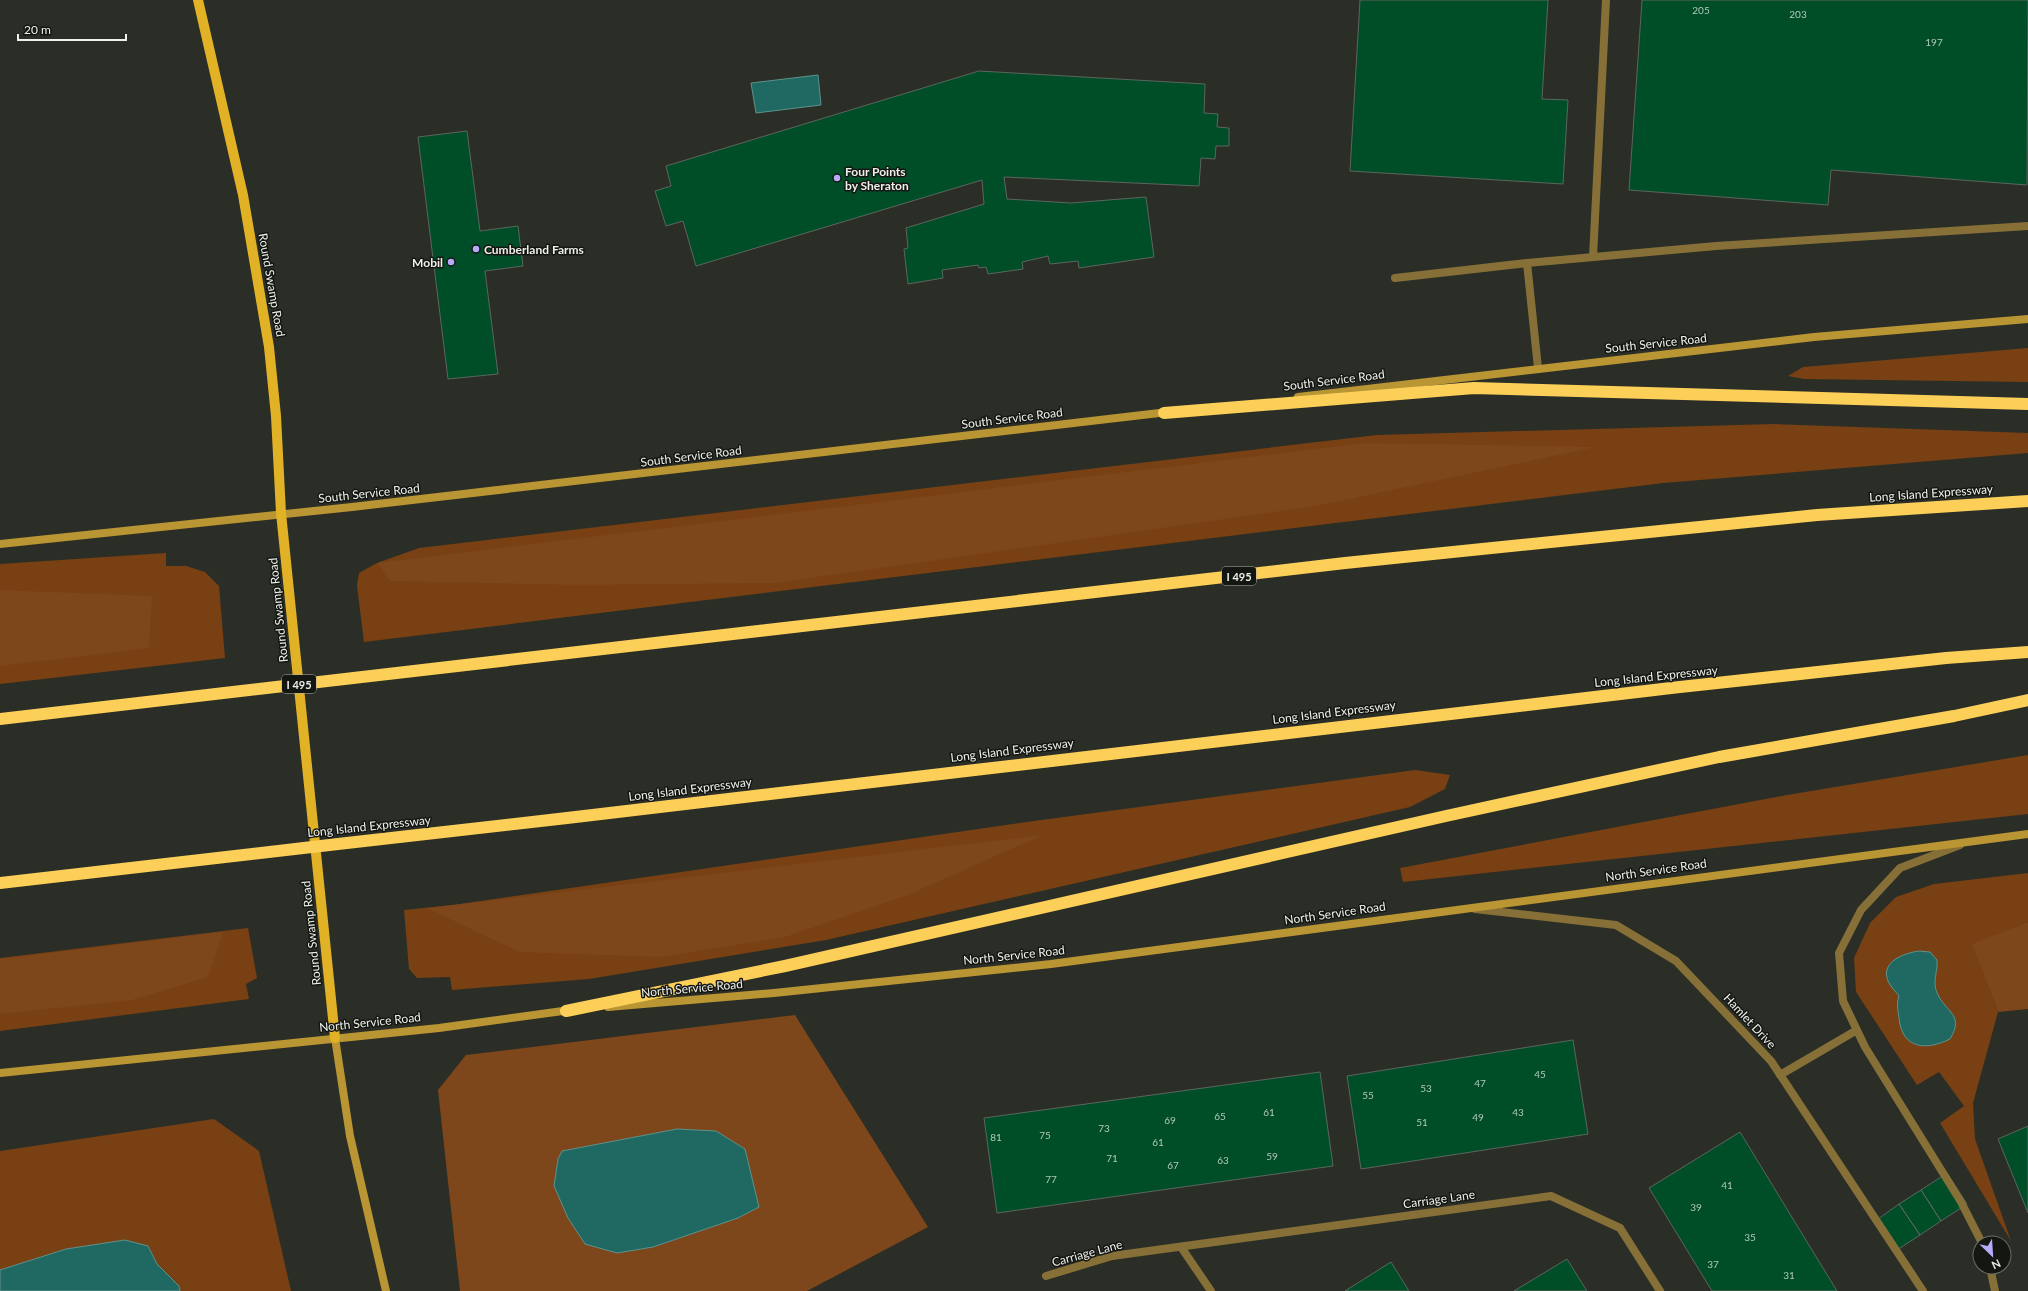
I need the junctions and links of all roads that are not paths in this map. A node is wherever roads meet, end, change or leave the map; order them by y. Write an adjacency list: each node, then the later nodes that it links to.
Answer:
1 (198, 0): 12 (main road, Round Swamp Road)
2 (1606, 0): 4 (street)
3 (2028, 226): 4 (street)
4 (1593, 257): 5 (street)
5 (1527, 263): 6 (street); 8 (street)
6 (1395, 278)
7 (2028, 319): 8 (main road, South Service Road)
8 (1538, 368): 10 (main road, South Service Road)
9 (2028, 404): 10 (highway)
10 (1164, 413): 12 (main road, South Service Road)
11 (2028, 501): 16 (highway, Long Island Expressway / I 495)
12 (281, 513): 13 (main road, South Service Road); 23 (main road, Round Swamp Road)
13 (0, 544)
14 (2028, 652): 19 (highway, Long Island Expressway)
15 (2028, 700): 21 (highway)
16 (0, 719)
17 (2028, 834): 18 (main road, North Service Road)
18 (1972, 840): 20 (main road, North Service Road); 22 (street)
19 (0, 883)
20 (1462, 908): 21 (main road, North Service Road); 25 (street, Hamlet Drive)
21 (566, 1011): 23 (main road, North Service Road)
22 (1857, 1030): 25 (street); 26 (street)
23 (335, 1038): 24 (main road, North Service Road); 30 (main road, Round Swamp Road)
24 (0, 1073)
25 (1780, 1075): 33 (street, Hamlet Drive)
26 (1978, 1235)
27 (1181, 1247): 29 (street, Carriage Lane); 31 (street); 32 (street, Carriage Lane)
28 (1992, 1275): 34 (street)
29 (1046, 1276)
30 (386, 1291)
31 (1211, 1291)
32 (1660, 1291)
33 (1923, 1291)
34 (1995, 1291)

